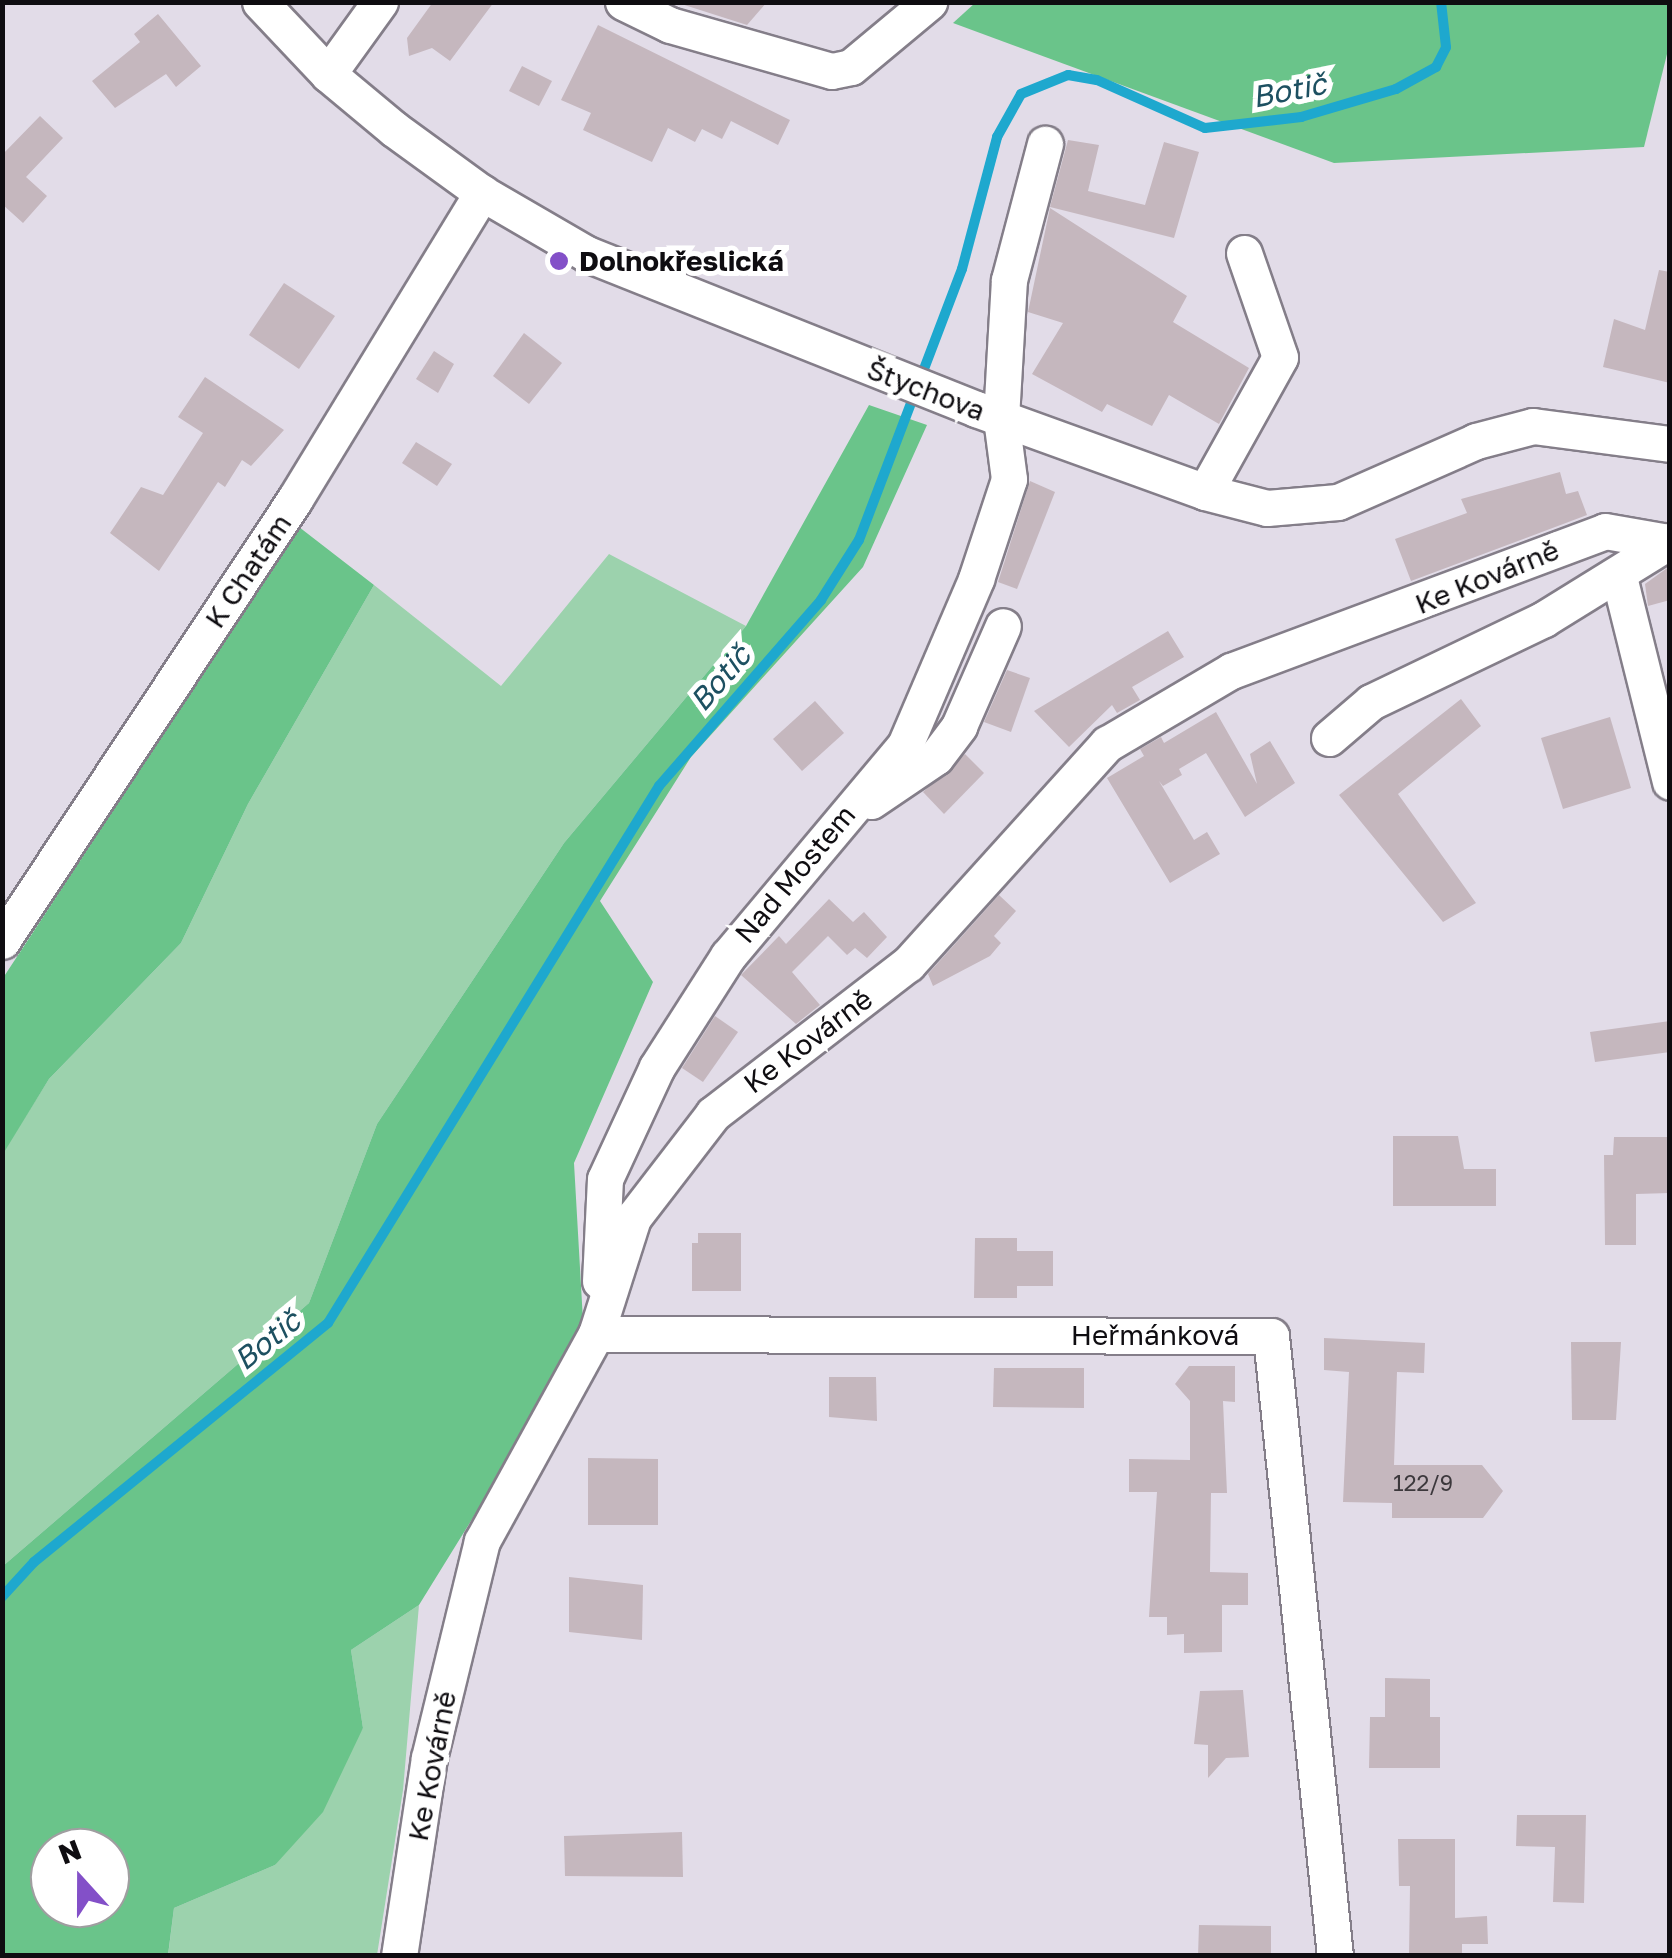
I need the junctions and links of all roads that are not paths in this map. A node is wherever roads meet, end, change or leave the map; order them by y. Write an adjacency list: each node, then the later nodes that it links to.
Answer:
1 (260, 2): 5 (street, Štychova)
2 (380, 2): 5 (street)
3 (623, 2): 4 (street)
4 (929, 2)
5 (328, 74): 7 (street, Štychova)
6 (1045, 144): 9 (street, Nad Mostem)
7 (482, 193): 9 (street, Štychova); 18 (street, K Chatám)
8 (1244, 253): 11 (street)
9 (988, 414): 11 (street, Štychova); 17 (street, Nad Mostem)
10 (1670, 444): 11 (street, Štychova)
11 (1205, 492)
12 (1669, 542): 13 (street); 19 (street, Ke Kovárně)
13 (1619, 577): 15 (street); 16 (street)
14 (1002, 626): 17 (street)
15 (1329, 738)
16 (1670, 782)
17 (847, 811): 19 (street, Nad Mostem)
18 (2, 941)
19 (596, 1334): 20 (street, Ke Kovárně); 21 (street, Heřmánková)
20 (399, 1956)
21 (1335, 1956)

